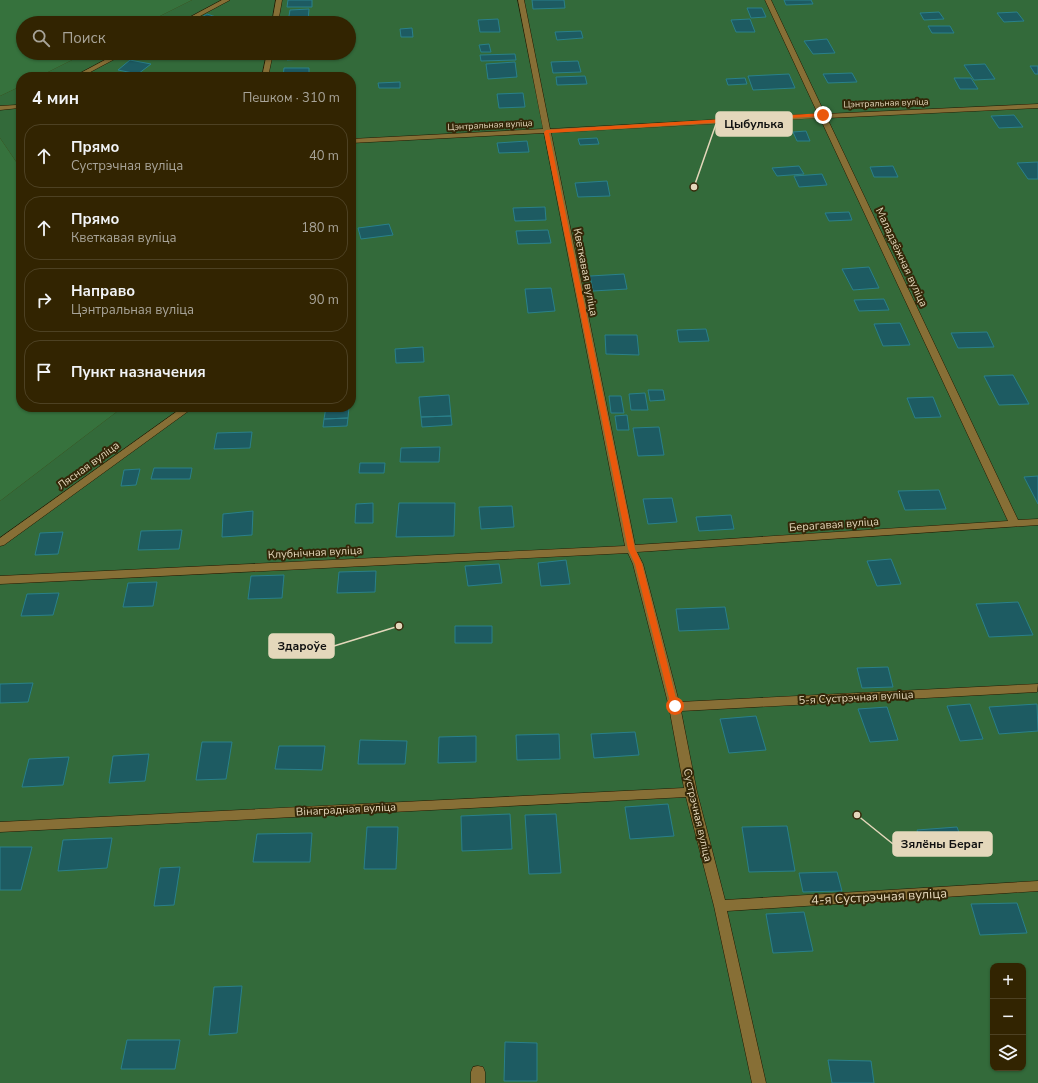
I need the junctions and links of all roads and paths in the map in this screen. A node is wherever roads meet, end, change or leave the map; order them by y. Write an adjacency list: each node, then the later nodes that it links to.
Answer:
1 (227, 0): 5 (lane)
2 (279, 0): 6 (lane)
3 (521, 0): 15 (lane, Кветкавая вуліца)
4 (768, 0): 14 (lane, Маладзёжная вуліца)
5 (196, 16)
6 (276, 16)
7 (109, 60): 9 (lane)
8 (269, 60): 10 (lane)
9 (86, 72)
10 (267, 72)
11 (16, 106): 13 (lane)
12 (1038, 106): 14 (lane, Цэнтральная вуліца)
13 (0, 108)
14 (823, 115): 15 (lane, Цэнтральная вуліца); 19 (lane, Маладзёжная вуліца)
15 (546, 132): 16 (lane, Цэнтральная вуліца); 21 (lane, Кветкавая вуліца)
16 (356, 141)
17 (182, 412): 20 (lane, Лясная вуліца)
18 (1038, 522): 19 (lane, Берагавая вуліца)
19 (1015, 524): 21 (lane, Берагавая вуліца)
20 (0, 543)
21 (631, 549): 22 (lane, Клубнічная вуліца); 24 (lane, Сустрэчная вуліца)
22 (0, 580)
23 (1037, 688): 24 (lane, 5-я Сустрэчная вуліца)
24 (675, 706): 25 (lane, Сустрэчная вуліца)
25 (691, 792): 26 (lane, Вінаградная вуліца); 28 (lane, Сустрэчная вуліца)
26 (0, 827)
27 (1038, 886): 28 (lane, 4-я Сустрэчная вуліца)
28 (720, 906): 29 (lane, Сустрэчная вуліца)
29 (759, 1083)

